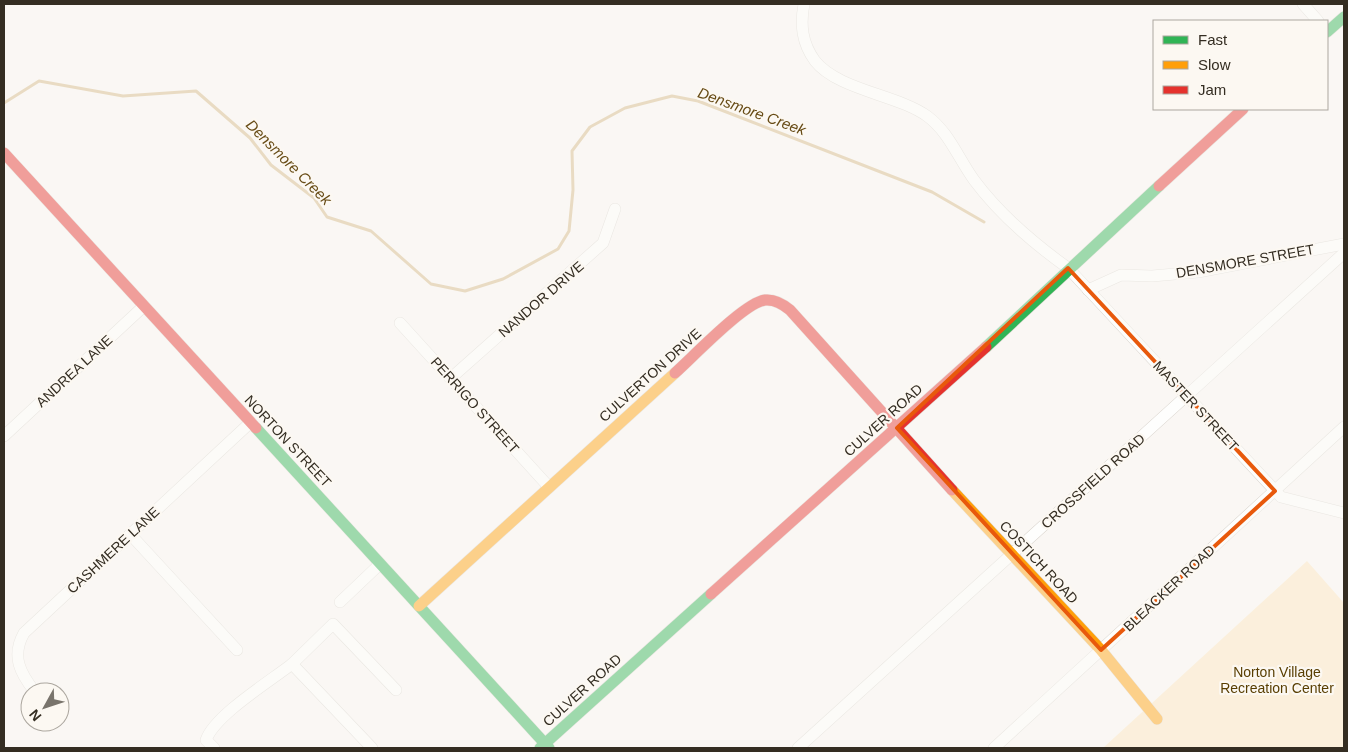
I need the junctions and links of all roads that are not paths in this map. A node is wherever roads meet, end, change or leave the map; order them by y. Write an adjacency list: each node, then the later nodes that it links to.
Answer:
1 (804, 4): 11 (street, MASTER STREET)
2 (1303, 4): 4 (street)
3 (1344, 17): 5 (main road)
4 (1317, 20)
5 (1328, 31)
6 (1241, 110): 11 (main road, CULVER ROAD)
7 (4, 153): 13 (main road, NORTON STREET)
8 (615, 209): 15 (street, NANDOR DRIVE)
9 (1344, 244): 12 (street, DENSMORE STREET)
10 (1344, 253): 16 (street, CROSSFIELD ROAD)
11 (1068, 268): 12 (street, MASTER STREET); 19 (main road, CULVER ROAD)
12 (1088, 290): 16 (street, MASTER STREET)
13 (144, 306): 17 (main road, NORTON STREET); 20 (street, ANDREA LANE)
14 (400, 323): 15 (street, PERRIGO STREET)
15 (451, 378): 21 (street, PERRIGO STREET)
16 (1186, 395): 22 (street, MASTER STREET); 25 (street, CROSSFIELD ROAD)
17 (251, 422): 24 (street, CASHMERE LANE); 26 (main road, NORTON STREET)
18 (1344, 427): 22 (street, BLEACKER ROAD)
19 (897, 428): 21 (main road, CULVERTON DRIVE); 25 (main road, COSTICH ROAD); 35 (main road, CULVER ROAD)
20 (4, 436)
21 (549, 486): 28 (main road, CULVERTON DRIVE)
22 (1275, 490): 23 (street, MASTER STREET); 30 (street, BLEACKER ROAD)
23 (1344, 513)
24 (130, 534): 29 (street); 32 (street, CASHMERE LANE)
25 (1012, 555): 30 (main road, COSTICH ROAD); 38 (street, CROSSFIELD ROAD)
26 (380, 564): 27 (street); 28 (main road, NORTON STREET)
27 (340, 602)
28 (419, 606): 35 (main road, NORTON STREET)
29 (238, 650)
30 (1101, 650): 34 (main road, COSTICH ROAD); 39 (street, BLEACKER ROAD)
31 (292, 664): 33 (street); 36 (street); 37 (street)
32 (28, 682)
33 (396, 690)
34 (1156, 719)
35 (545, 747)
36 (214, 748)
37 (372, 748)
38 (798, 748)
39 (994, 748)

